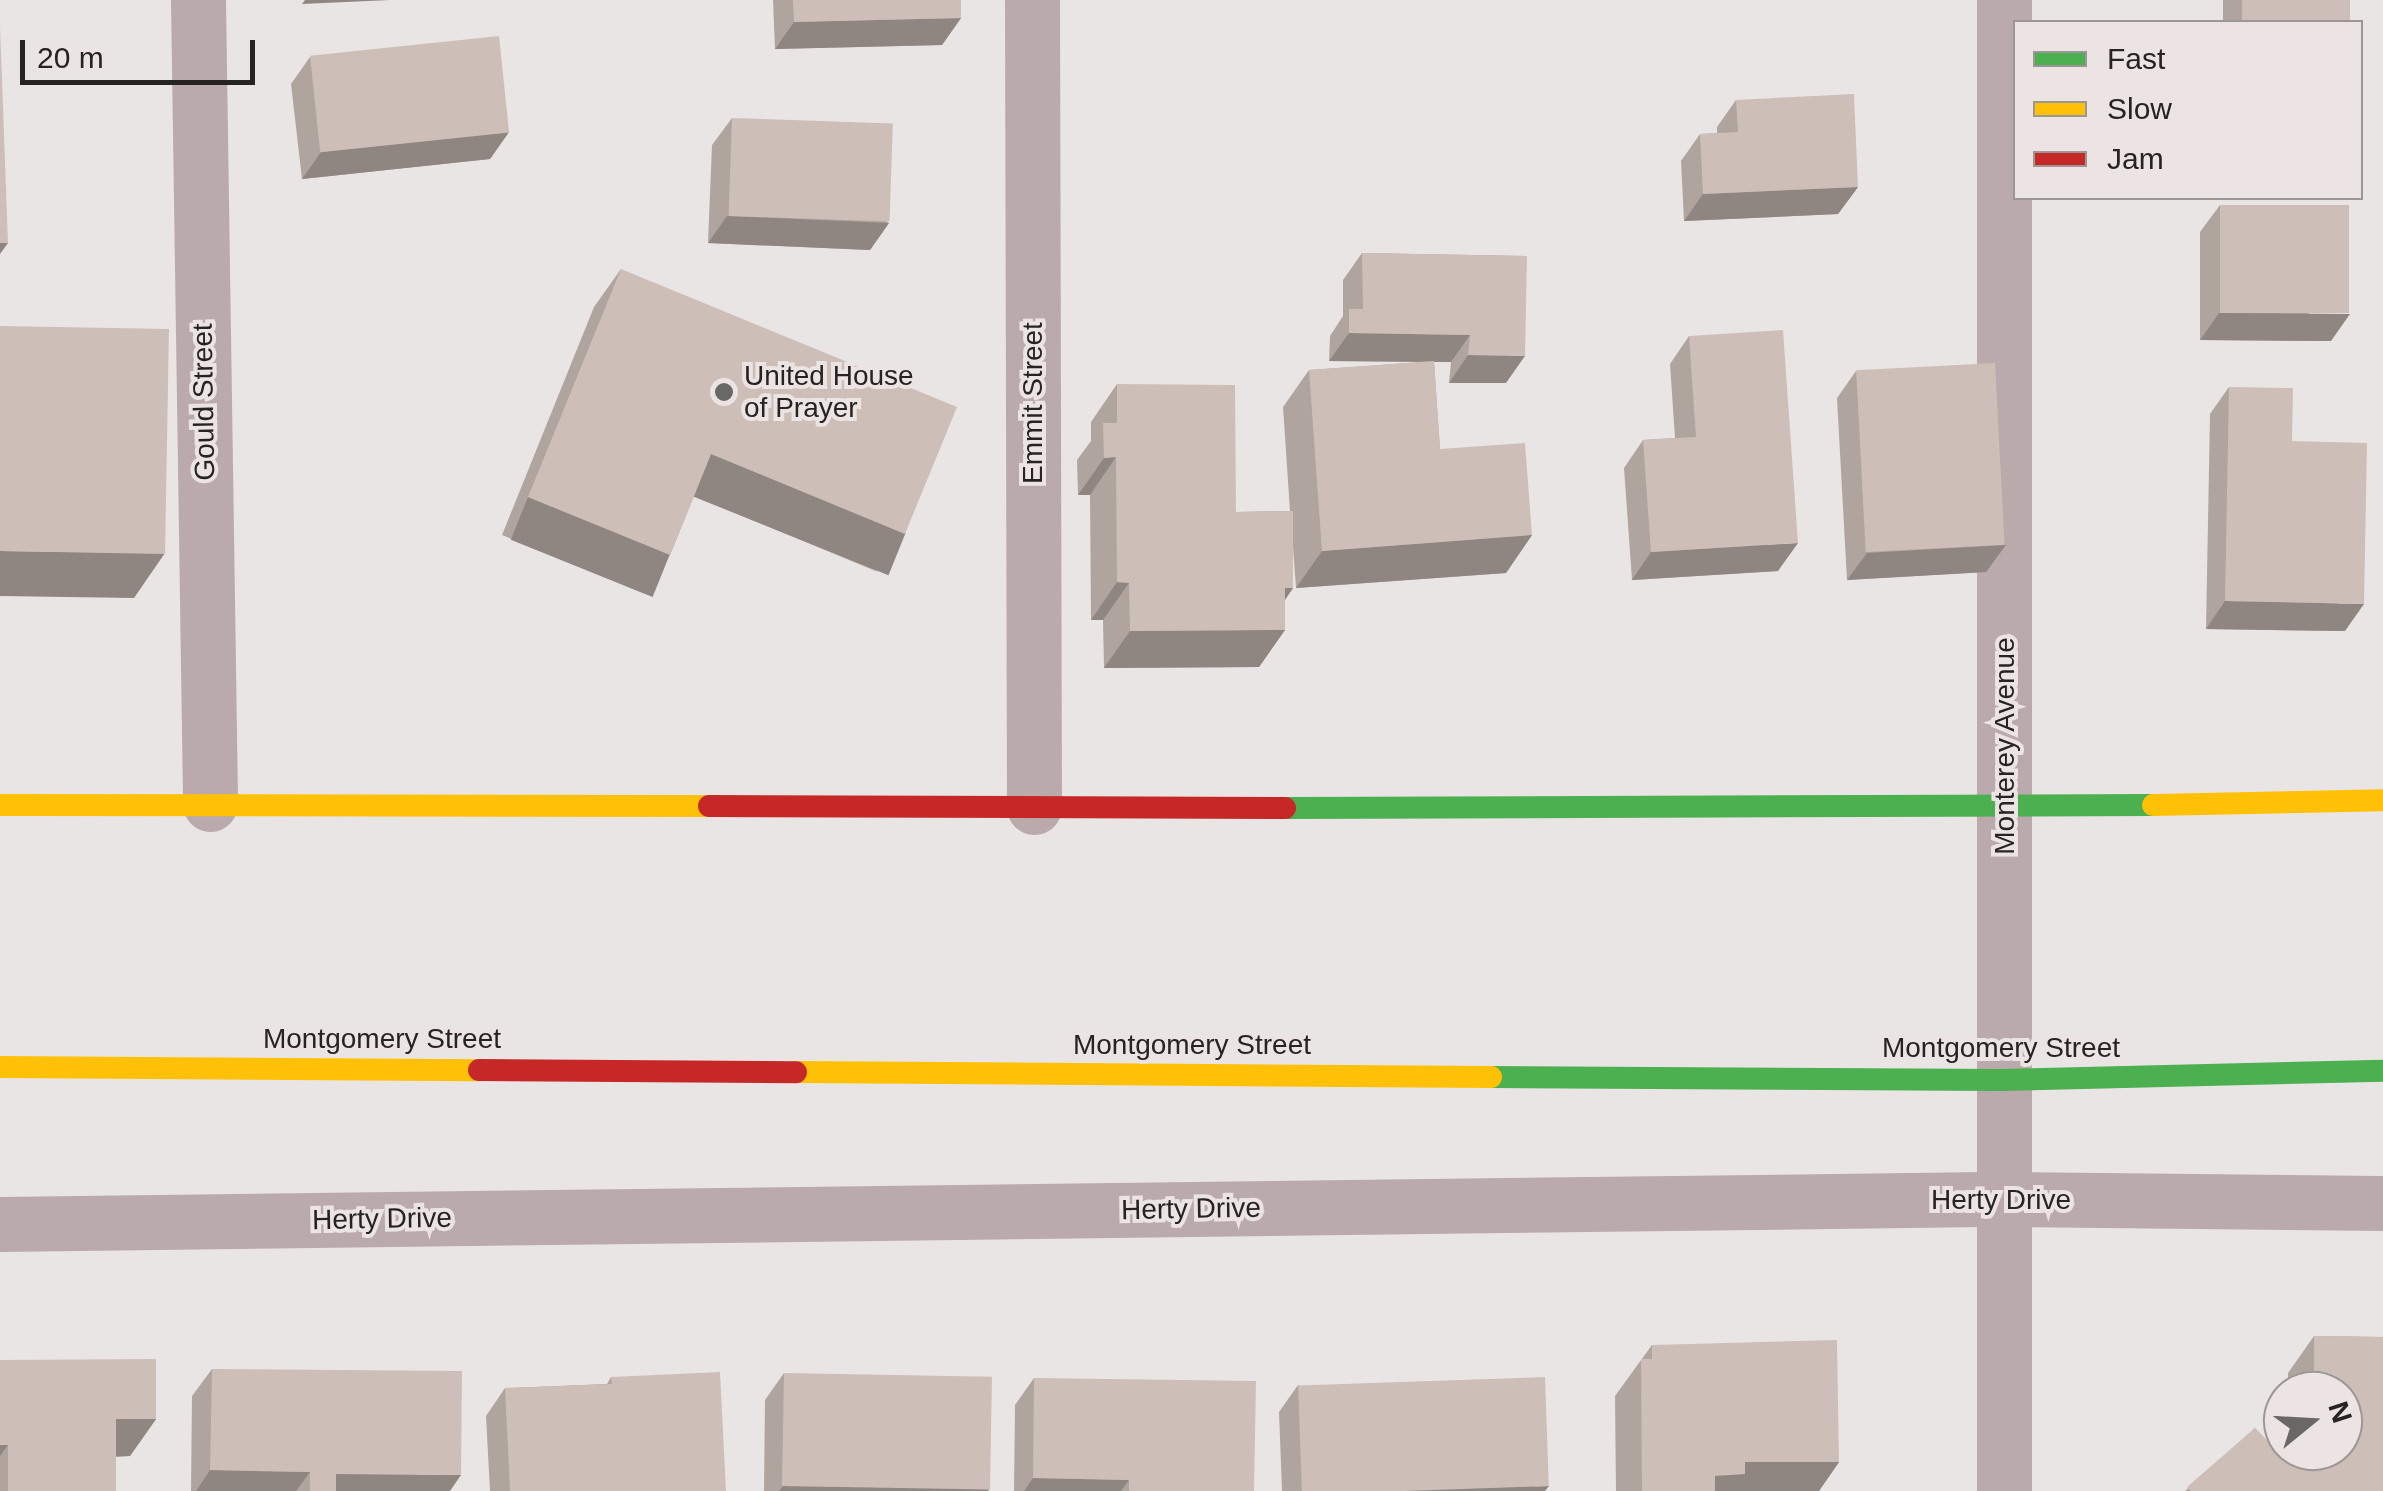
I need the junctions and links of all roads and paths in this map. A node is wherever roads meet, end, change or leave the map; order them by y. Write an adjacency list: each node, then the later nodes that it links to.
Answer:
1 (198, 0): 5 (street, Gould Street)
2 (1032, 0): 7 (street, Emmit Street)
3 (2004, 0): 8 (street, Monterey Avenue)
4 (2383, 800): 8 (main road)
5 (210, 804): 6 (main road); 7 (main road)
6 (0, 805)
7 (1034, 806): 8 (main road)
8 (2006, 810): 11 (street, Monterey Avenue)
9 (0, 1067): 11 (main road, Montgomery Street)
10 (2383, 1071): 11 (main road, Montgomery Street)
11 (2002, 1080): 12 (street, Monterey Avenue)
12 (2003, 1199): 13 (street, Herty Drive); 14 (street, Herty Drive); 15 (street, Monterey Avenue)
13 (2383, 1203)
14 (0, 1224)
15 (2004, 1491)

